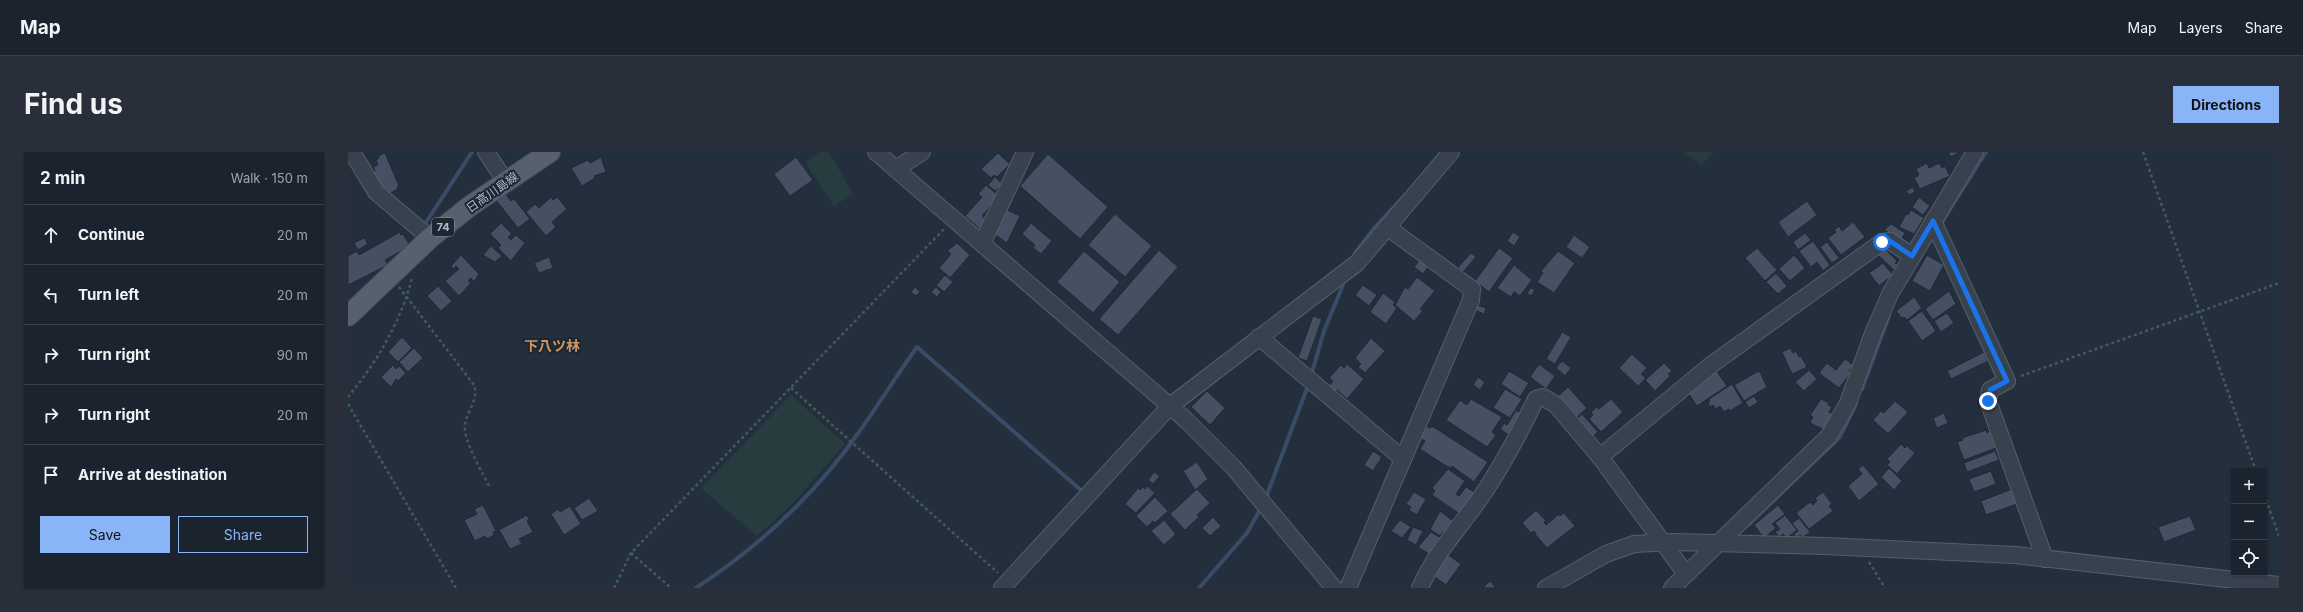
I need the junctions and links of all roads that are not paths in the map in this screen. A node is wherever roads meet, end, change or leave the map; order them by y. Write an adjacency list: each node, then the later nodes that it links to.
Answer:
1 (352, 152): 13 (street)
2 (486, 152): 10 (street)
3 (550, 152): 10 (main road, 日高川島線 / 74)
4 (876, 152): 9 (street)
5 (922, 152): 9 (street)
6 (1025, 152): 14 (street)
7 (1451, 152): 12 (street)
8 (1975, 152): 11 (street)
9 (896, 169): 14 (street)
10 (506, 182): 13 (main road, 日高川島線 / 74)
11 (1933, 221): 15 (street); 23 (street)
12 (1388, 227): 17 (street); 20 (street)
13 (430, 238): 16 (main road, 日高川島線 / 74)
14 (982, 244): 18 (street)
15 (1912, 256): 19 (street); 22 (street)
16 (348, 316)
17 (1259, 337): 18 (street); 20 (street)
18 (1170, 406): 25 (street); 27 (street)
19 (1600, 457): 21 (street); 29 (street)
20 (1403, 459): 28 (street)
21 (1664, 543): 22 (street); 24 (street); 30 (street)
22 (1717, 544): 23 (street); 24 (street)
23 (2045, 559): 26 (street)
24 (1686, 574): 31 (street)
25 (1005, 585)
26 (2279, 585)
27 (1334, 588)
28 (1348, 588)
29 (1420, 588)
30 (1546, 588)
31 (1672, 588)

